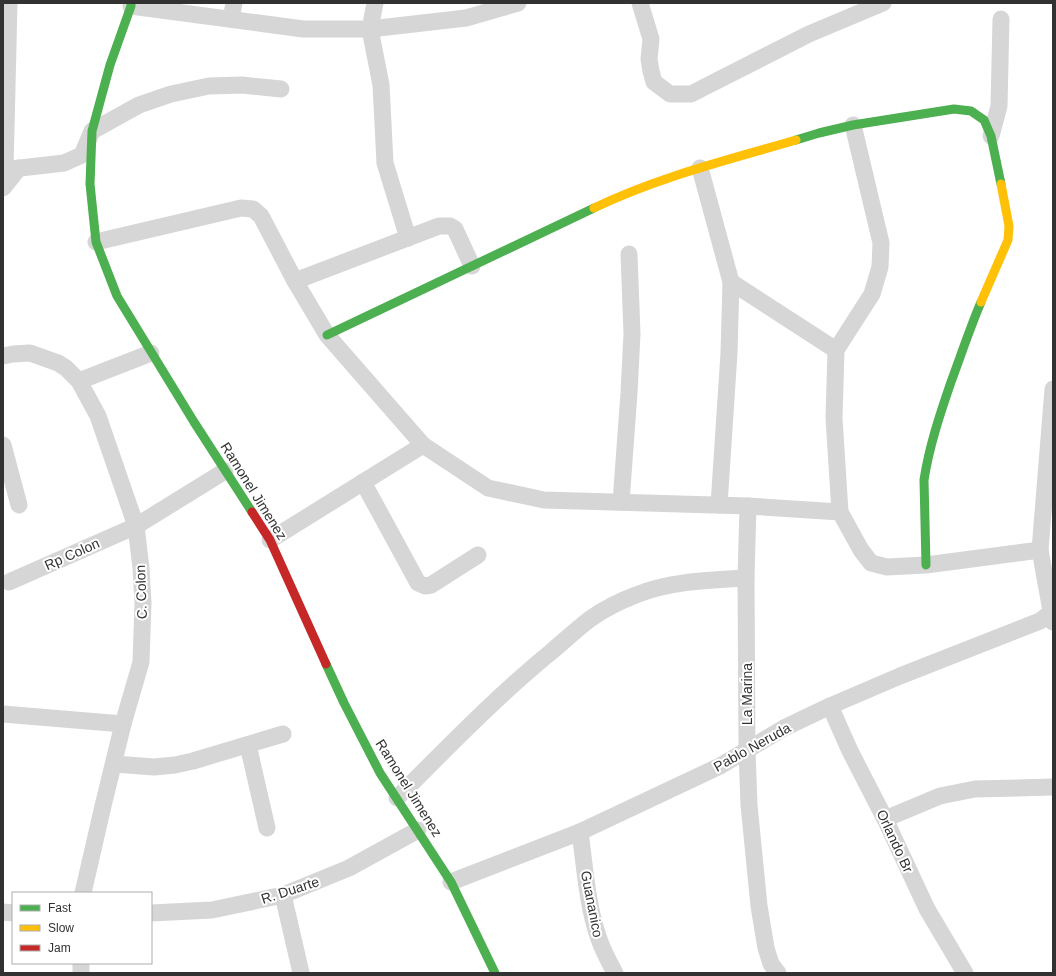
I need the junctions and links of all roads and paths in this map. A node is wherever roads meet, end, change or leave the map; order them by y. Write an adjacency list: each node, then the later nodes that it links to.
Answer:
1 (9, 3): 15 (street)
2 (375, 3): 9 (street)
3 (518, 3): 9 (street)
4 (640, 3): 5 (street)
5 (883, 3)
6 (131, 4): 7 (street); 12 (street, Ramonel Jimenez)
7 (233, 11): 9 (street)
8 (1001, 19): 13 (street)
9 (370, 29): 17 (street)
10 (281, 89): 12 (street)
11 (853, 125): 13 (street); 14 (street); 24 (street)
12 (92, 131): 15 (street); 18 (street, Ramonel Jimenez)
13 (991, 136): 42 (street)
14 (700, 168): 20 (street); 22 (street)
15 (9, 169): 16 (street)
16 (3, 188)
17 (408, 238): 20 (street); 21 (street)
18 (96, 242): 21 (street); 25 (street, Ramonel Jimenez)
19 (629, 254): 33 (street)
20 (472, 266): 23 (street)
21 (295, 281): 23 (street)
22 (731, 282): 24 (street); 35 (street)
23 (327, 335): 30 (street)
24 (836, 350): 37 (street)
25 (151, 353): 27 (street); 31 (street, Ramonel Jimenez)
26 (3, 356): 27 (street, C. Colon)
27 (79, 381): 38 (street, C. Colon)
28 (1053, 389): 40 (street)
29 (3, 445): 34 (street)
30 (423, 445): 32 (street); 33 (street)
31 (225, 471): 38 (street, Rp Colon); 39 (street, Ramonel Jimenez)
32 (363, 482): 39 (street); 41 (street)
33 (621, 502): 35 (street)
34 (19, 505)
35 (719, 505): 36 (street)
36 (748, 506): 37 (street); 43 (street, La Marina)
37 (840, 512): 42 (street)
38 (136, 526): 44 (street, Rp Colon); 48 (street, C. Colon)
39 (270, 540): 54 (street, Ramonel Jimenez)
40 (1040, 550): 42 (street); 45 (street)
41 (478, 555)
42 (926, 565)
43 (746, 578): 51 (street, La Marina); 54 (street)
44 (9, 582)
45 (1052, 615): 46 (street, Pablo Neruda)
46 (830, 706): 51 (street, Pablo Neruda); 55 (street, Orlando Br)
47 (3, 714): 48 (street)
48 (123, 724): 52 (street, C. Colon)
49 (283, 734): 50 (street)
50 (248, 745): 52 (street); 56 (street)
51 (747, 750): 58 (street, Pablo Neruda); 66 (street, La Marina)
52 (114, 764): 60 (street, C. Colon)
53 (1053, 787): 55 (street)
54 (397, 798): 57 (street, Ramonel Jimenez)
55 (885, 820): 67 (street, Orlando Br)
56 (267, 828)
57 (418, 830): 59 (street, Ramonel Jimenez); 61 (street, R. Duarte)
58 (580, 832): 59 (street, Pablo Neruda); 65 (street, Guananico)
59 (451, 882): 64 (street, Ramonel Jimenez)
60 (84, 892)
61 (283, 895): 62 (street, R. Duarte); 63 (street)
62 (152, 913)
63 (301, 973)
64 (495, 973)
65 (615, 973)
66 (778, 973)
67 (965, 973)

